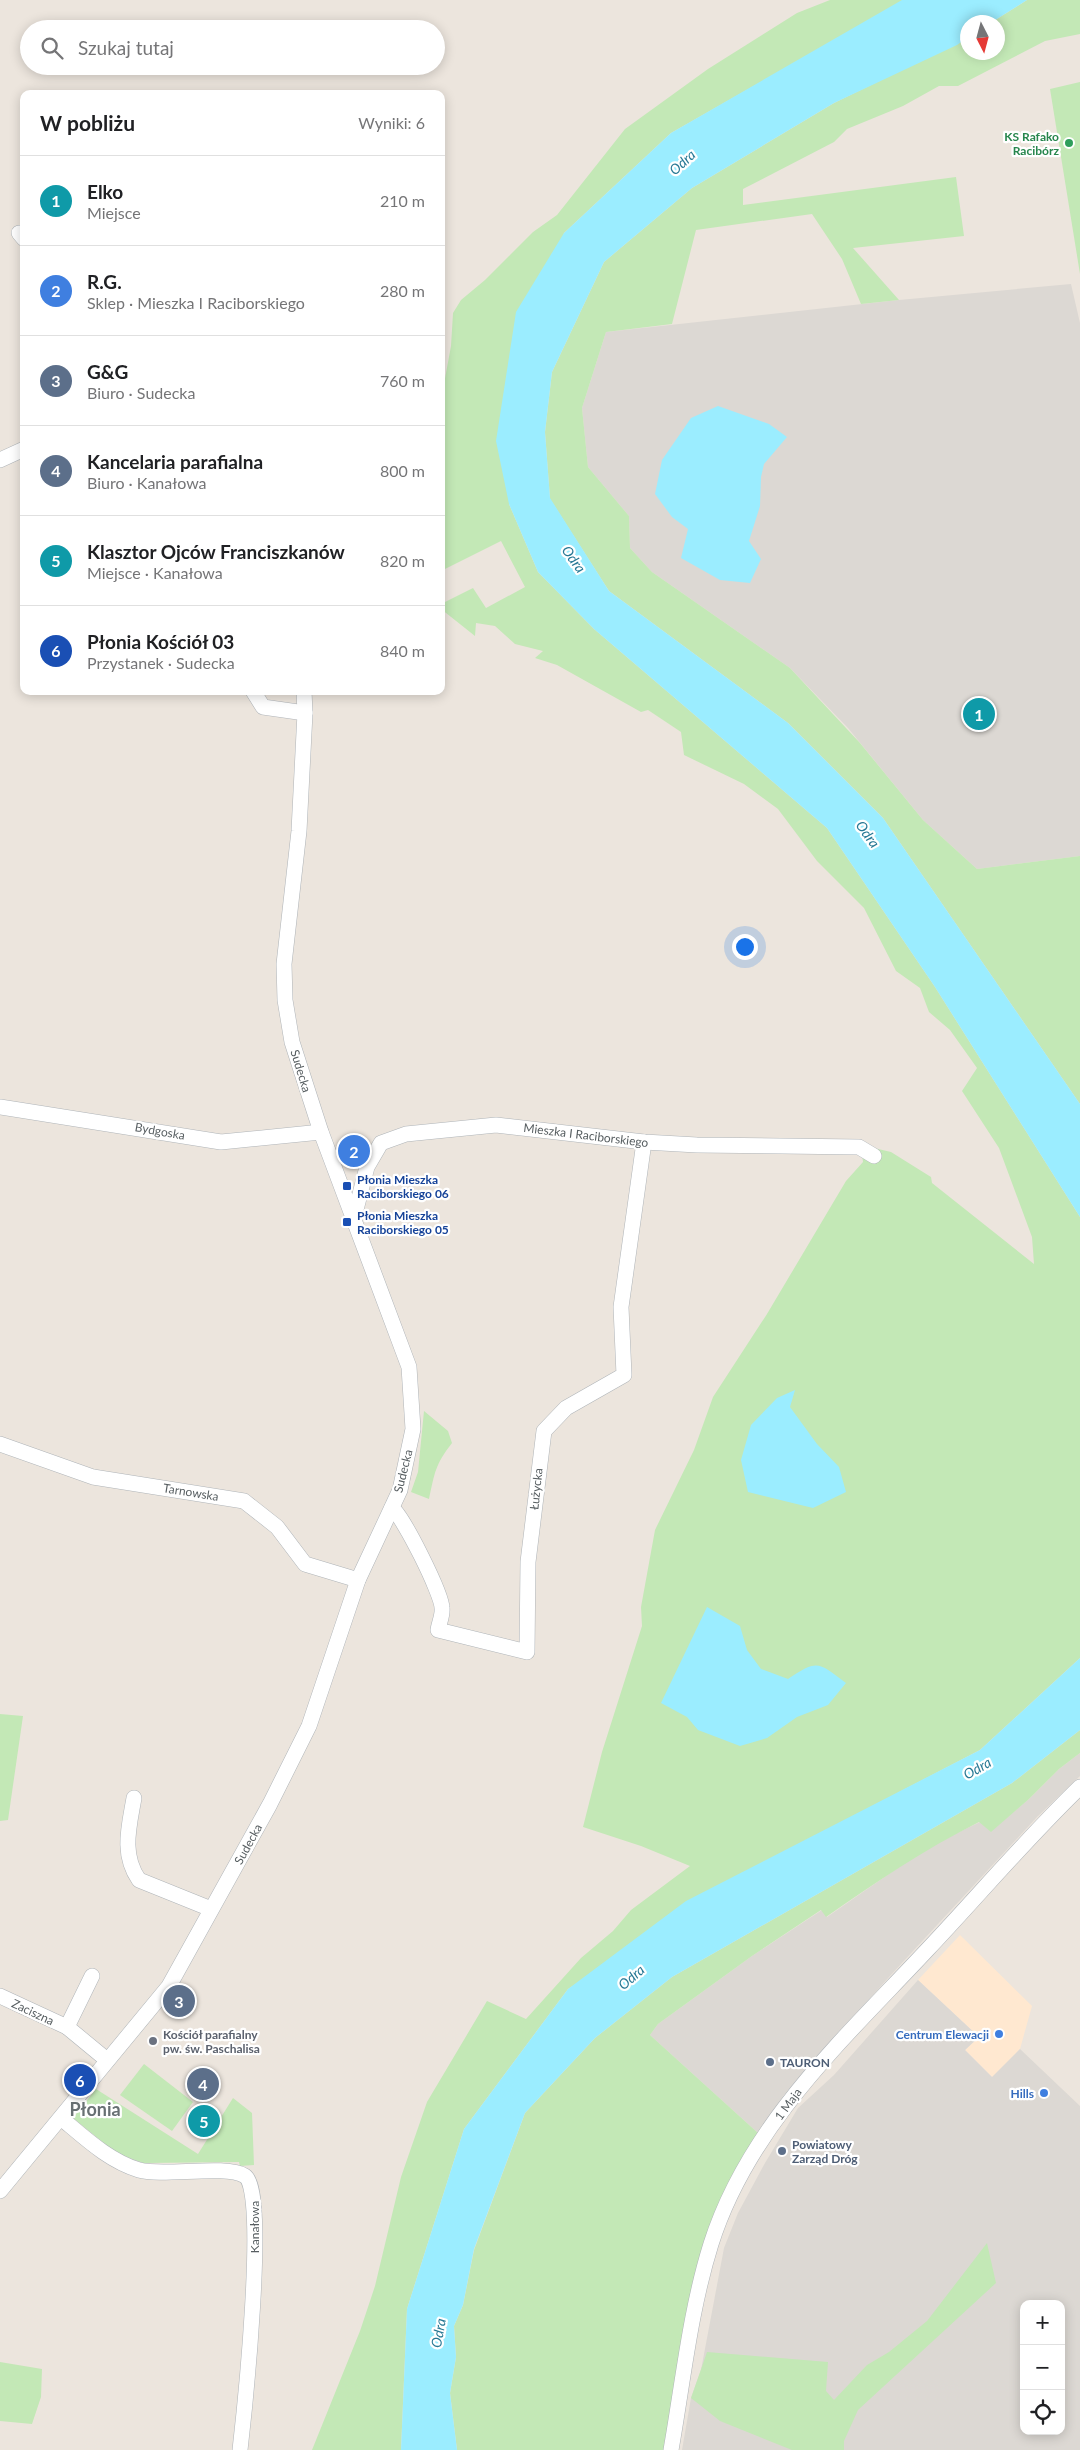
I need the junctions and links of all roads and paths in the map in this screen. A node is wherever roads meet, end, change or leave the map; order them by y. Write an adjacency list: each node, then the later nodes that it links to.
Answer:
1 (20, 451): 2 (street)
2 (0, 460)
3 (256, 695): 5 (street)
4 (304, 695): 5 (street, Sudecka)
5 (305, 713): 7 (street, Sudecka)
6 (0, 1107): 7 (street, Bydgoska)
7 (321, 1132): 10 (street, Sudecka)
8 (644, 1142): 9 (street, Mieszka I Raciborskiego); 10 (street, Mieszka I Raciborskiego); 12 (street, Łużycka)
9 (874, 1156)
10 (353, 1220): 12 (street, Sudecka)
11 (0, 1444): 13 (street, Tarnowska)
12 (392, 1508): 13 (street, Sudecka)
13 (358, 1580): 16 (street, Sudecka)
14 (1080, 1787): 24 (street, 1 Maja)
15 (134, 1798): 16 (street)
16 (212, 1909): 20 (street, Sudecka)
17 (92, 1976): 19 (street, Zaciszna)
18 (0, 1996): 19 (street, Zaciszna)
19 (67, 2027): 20 (street, Zaciszna)
20 (107, 2060): 21 (street, Sudecka)
21 (61, 2118): 22 (street, Sudecka); 23 (street, Kanałowa)
22 (0, 2190)
23 (240, 2450)
24 (671, 2450)

